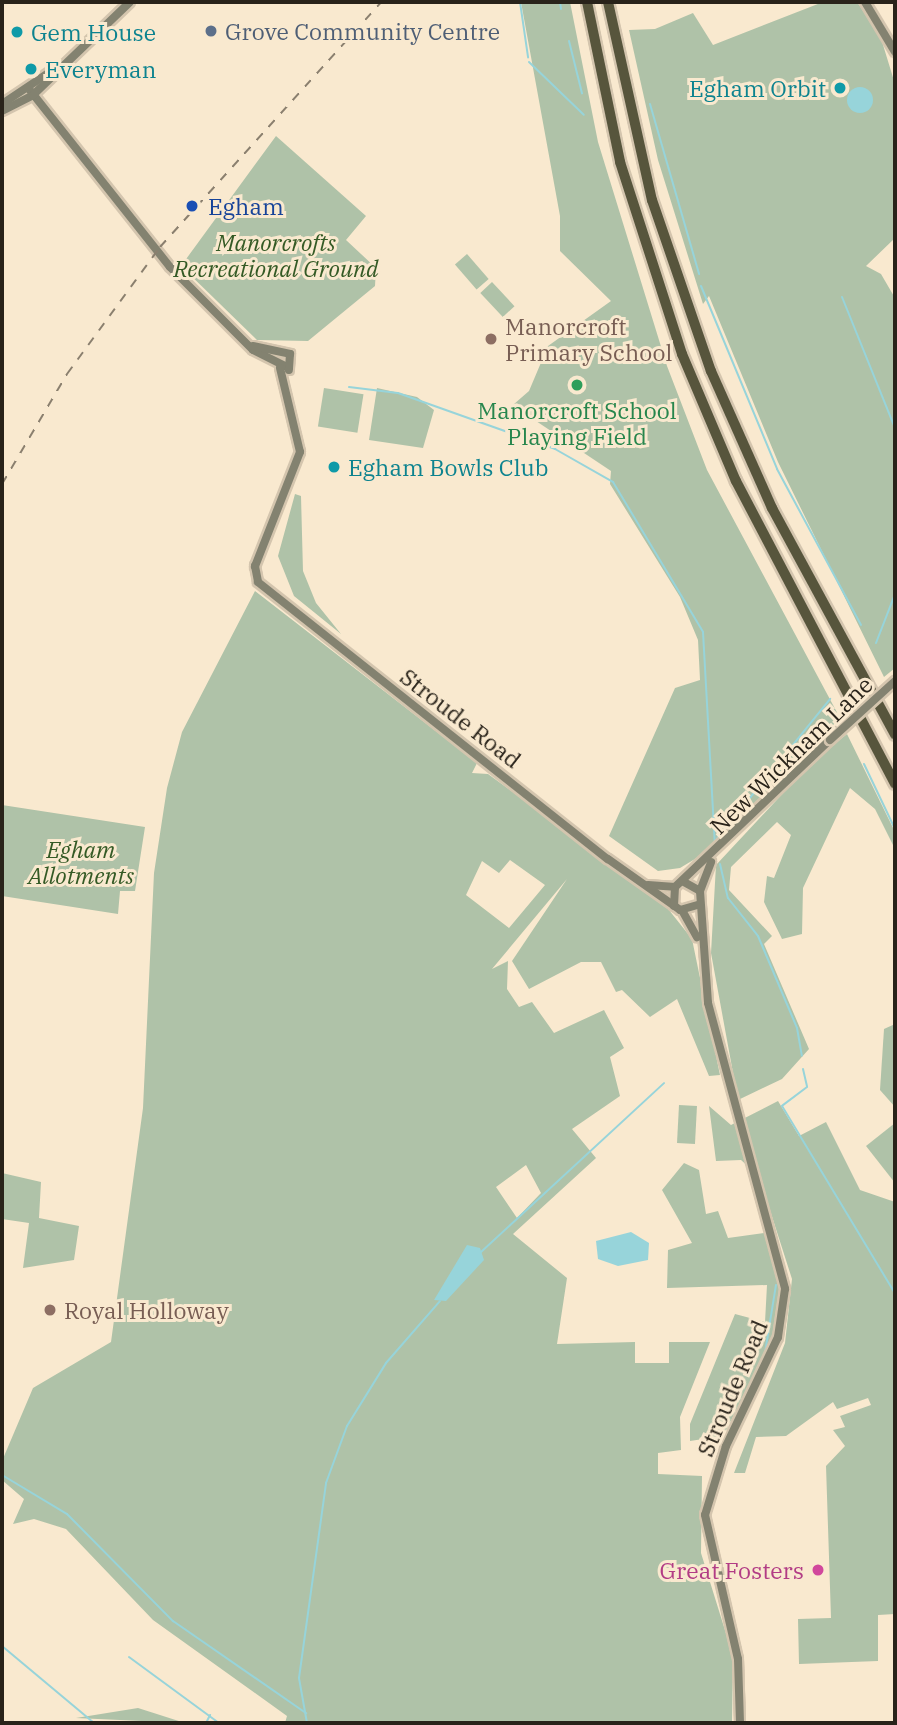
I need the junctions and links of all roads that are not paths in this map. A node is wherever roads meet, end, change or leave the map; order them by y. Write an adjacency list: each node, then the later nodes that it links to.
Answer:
1 (122, 2): 7 (street)
2 (130, 2): 7 (street)
3 (587, 2): 17 (highway)
4 (608, 2): 16 (highway)
5 (865, 2): 6 (street)
6 (895, 52)
7 (31, 92): 8 (street); 11 (street)
8 (23, 98): 9 (street); 10 (street); 11 (street)
9 (2, 104)
10 (2, 111)
11 (46, 116): 12 (street)
12 (248, 344): 13 (street); 14 (street)
13 (280, 354): 14 (street); 14 (street)
14 (282, 367): 20 (street, Stroude Road)
15 (895, 681): 18 (street, New Wickham Lane, bridge)
16 (895, 735)
17 (895, 784)
18 (714, 856): 19 (street, New Wickham Lane); 21 (street, New Wickham Lane)
19 (680, 884): 20 (street); 21 (street); 23 (street)
20 (648, 885): 23 (street, Stroude Road)
21 (700, 891): 22 (street, New Wickham Lane)
22 (698, 905): 24 (street); 25 (street, Stroude Road)
23 (674, 906): 24 (street, Stroude Road)
24 (683, 912): 25 (street, Stroude Road)
25 (701, 946): 26 (street, Stroude Road)
26 (740, 1723)

